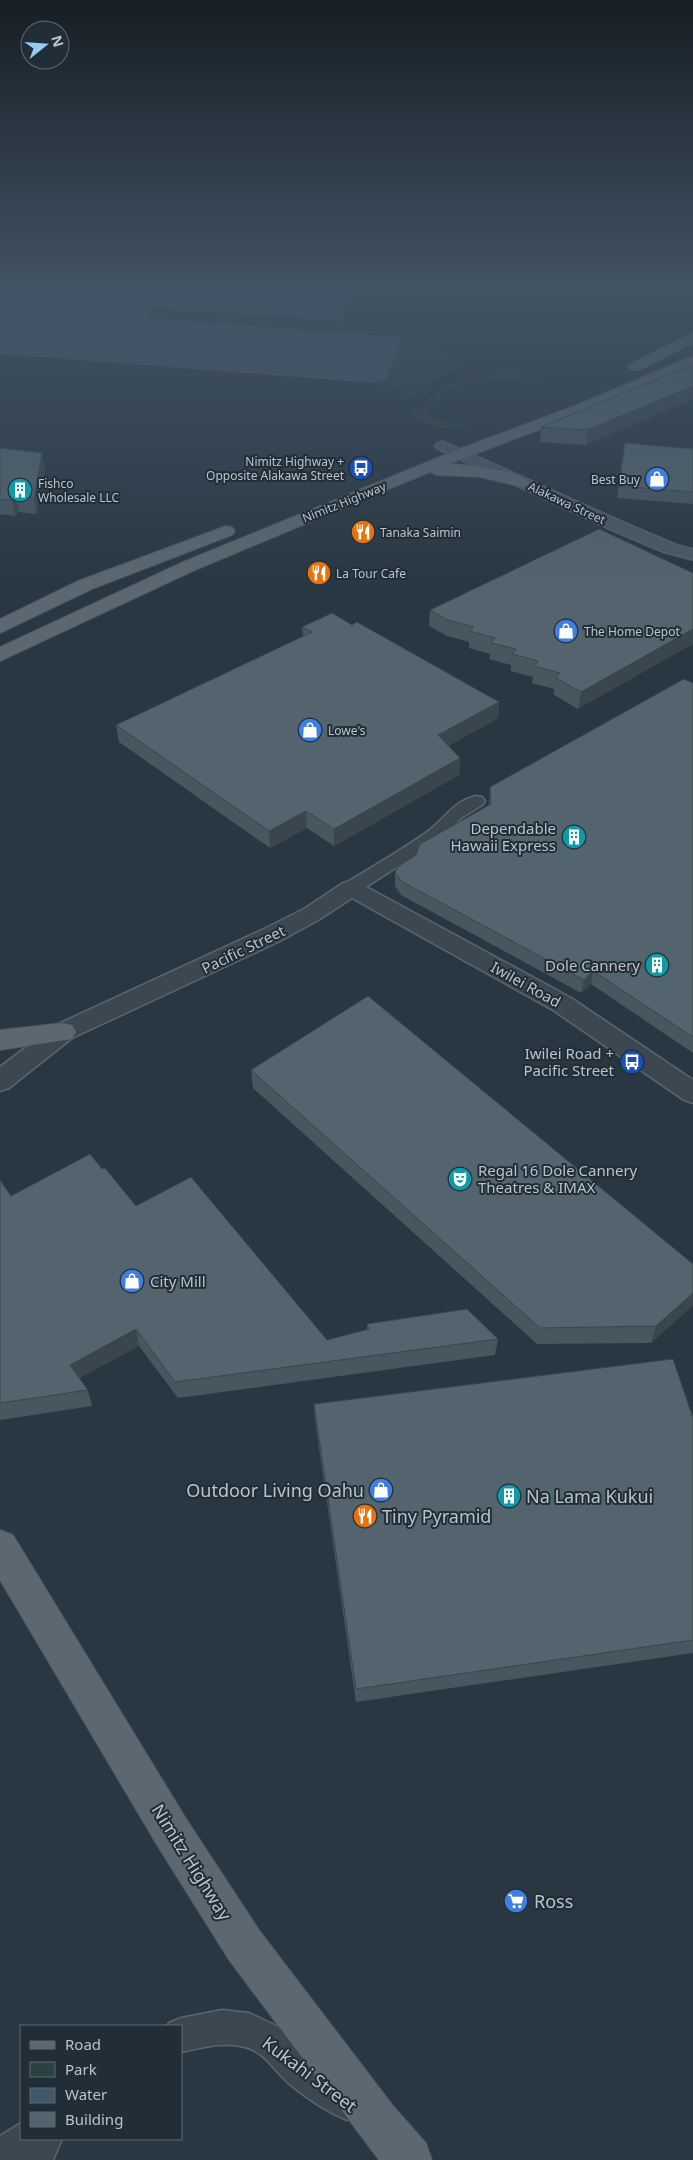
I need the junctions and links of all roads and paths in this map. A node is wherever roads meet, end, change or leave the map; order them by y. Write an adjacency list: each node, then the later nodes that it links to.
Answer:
1 (629, 388): 2 (main road, Nimitz Highway)
2 (507, 438): 4 (main road, Nimitz Highway); 7 (main road)
3 (443, 446): 4 (main road, Alakawa Street); 6 (main road, Nimitz Highway)
4 (459, 446): 5 (main road, Nimitz Highway); 7 (main road, Alakawa Street)
5 (416, 472): 7 (main road); 11 (main road, Nimitz Highway)
6 (366, 474)
7 (521, 482): 9 (main road, Alakawa Street)
8 (242, 524): 10 (main road)
9 (693, 555)
10 (0, 627)
11 (0, 655)
12 (476, 801): 13 (street, Pacific Street)
13 (351, 888): 14 (street, Pacific Street); 17 (street, Iwilei Road)
14 (63, 1032): 15 (main road); 16 (street, Pacific Street)
15 (0, 1040)
16 (0, 1080)
17 (693, 1093)
18 (0, 1547): 20 (main road, Nimitz Highway)
19 (182, 2035): 20 (street, Kukahi Street)
20 (378, 2123): 25 (main road, Nimitz Highway)
21 (25, 2140): 23 (street)
22 (44, 2140): 24 (street)
23 (0, 2157)
24 (35, 2160)
25 (409, 2160)

